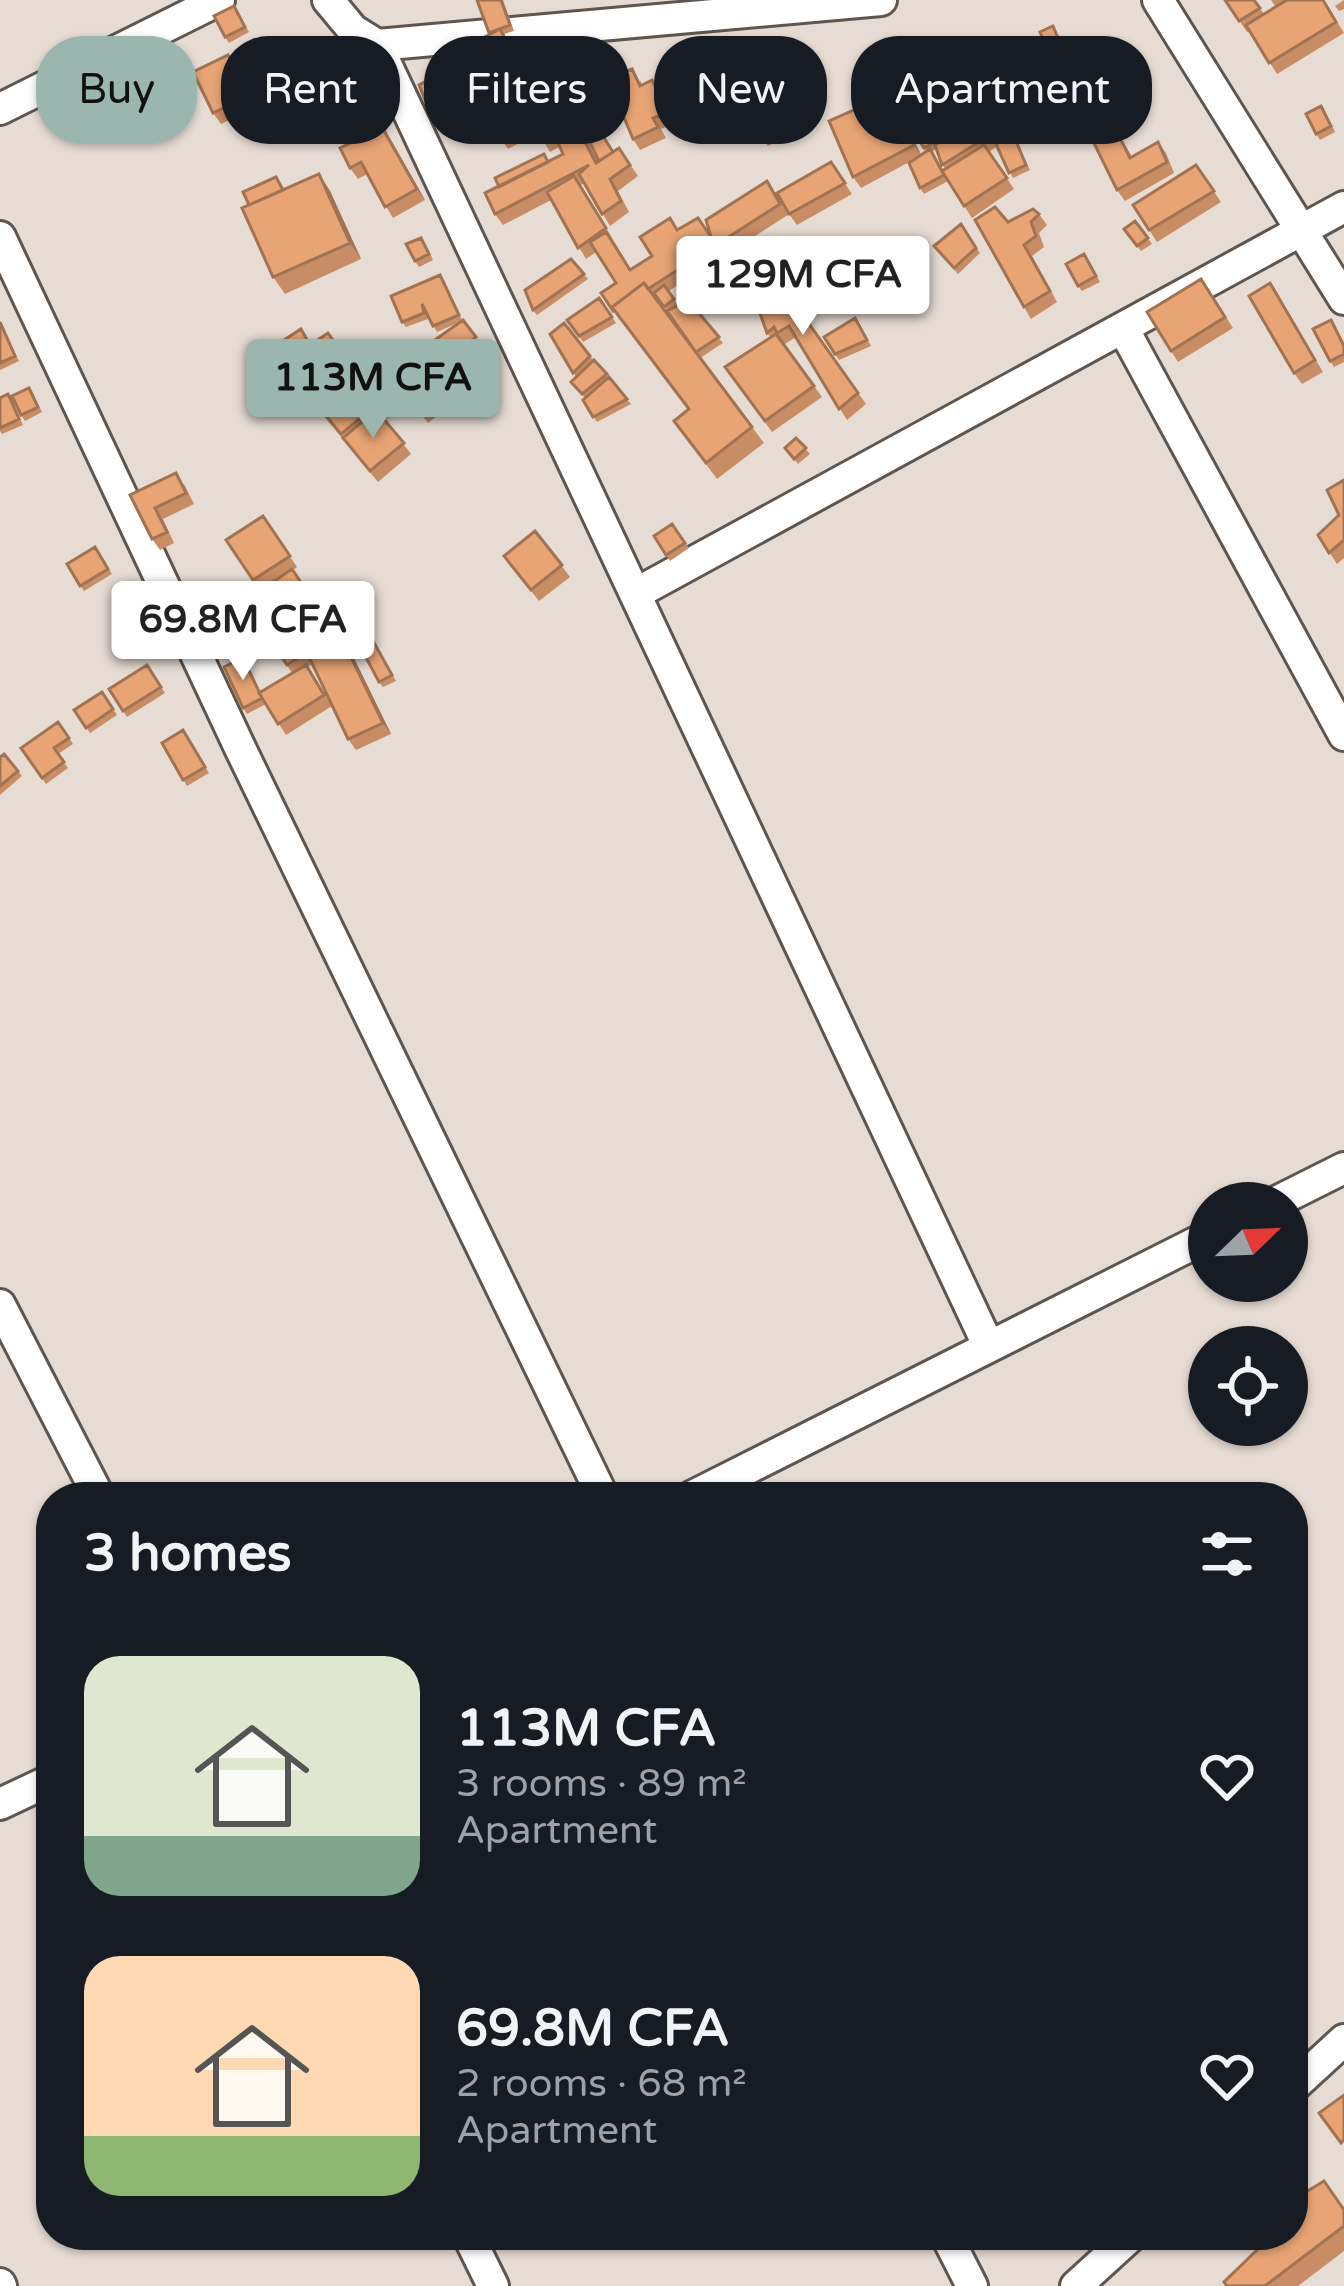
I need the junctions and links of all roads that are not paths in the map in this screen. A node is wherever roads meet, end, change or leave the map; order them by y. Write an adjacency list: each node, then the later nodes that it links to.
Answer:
1 (219, 0): 8 (street)
2 (328, 0): 5 (street)
3 (881, 0): 6 (street)
4 (1158, 0): 10 (street)
5 (363, 36)
6 (400, 43)
7 (400, 94): 14 (street)
8 (0, 109)
9 (1344, 207): 10 (street)
10 (1301, 235): 12 (street); 13 (street)
11 (0, 237): 22 (street)
12 (1344, 299)
13 (1124, 330): 14 (street); 15 (street)
14 (635, 594): 20 (street)
15 (1344, 735)
16 (1344, 1168): 17 (street)
17 (1308, 1186)
18 (1188, 1247): 20 (street)
19 (0, 1305): 21 (street)
20 (989, 1347): 23 (street)
21 (91, 1482)
22 (596, 1482)
23 (721, 1482)
24 (36, 1787): 25 (street)
25 (0, 1804)
26 (1344, 2040): 27 (street)
27 (1308, 2073)
28 (476, 2250): 31 (street)
29 (954, 2250): 32 (street)
30 (1116, 2250): 33 (street)
31 (494, 2286)
32 (972, 2286)
33 (1076, 2286)

